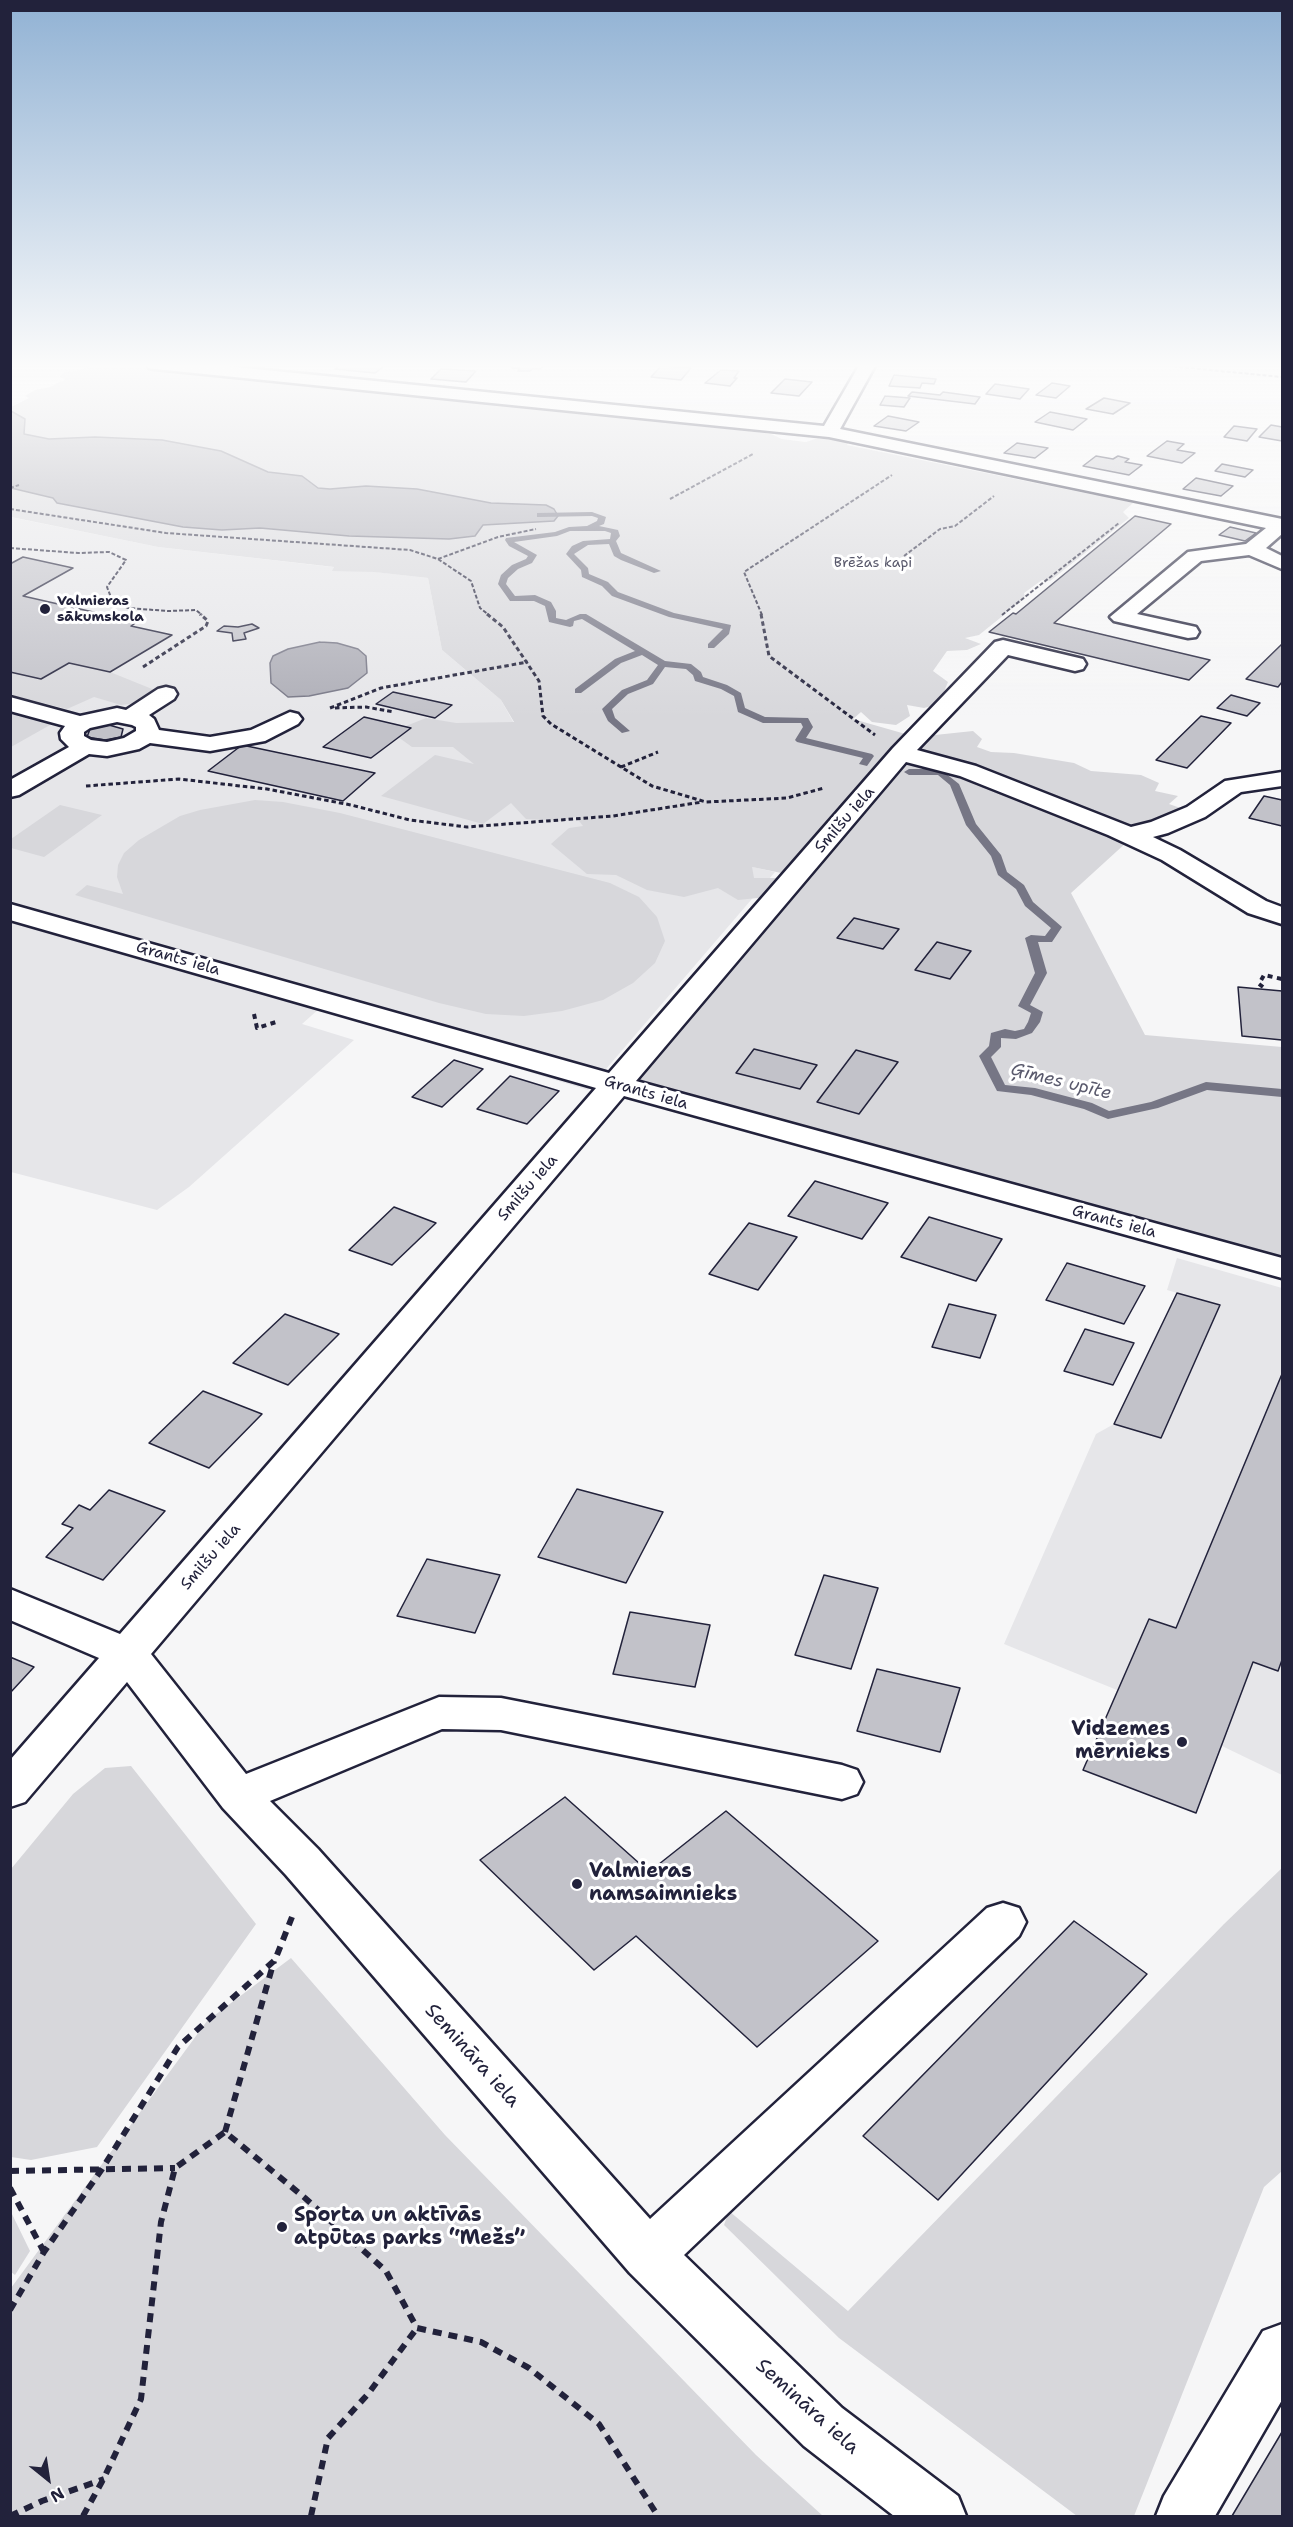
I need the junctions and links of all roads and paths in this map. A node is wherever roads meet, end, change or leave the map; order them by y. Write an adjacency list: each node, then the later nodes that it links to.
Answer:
1 (702, 482): 7 (path)
2 (880, 482): 34 (path)
3 (1072, 482): 10 (street)
4 (19, 485): 5 (path)
5 (10, 488)
6 (997, 495): 14 (path)
7 (670, 499)
8 (10, 510): 15 (path)
9 (1124, 518): 21 (path)
10 (1282, 525): 13 (street)
11 (536, 529): 15 (path)
12 (10, 548): 17 (path)
13 (1252, 549): 16 (street); 22 (street)
14 (904, 556)
15 (438, 559): 23 (path)
16 (1282, 563)
17 (110, 583): 18 (path); 20 (path)
18 (118, 583)
19 (193, 606): 20 (path)
20 (196, 610): 25 (path)
21 (996, 621)
22 (1188, 632)
23 (528, 662): 28 (path); 35 (path)
24 (1075, 663): 34 (street, Smilšu iela)
25 (141, 668)
26 (166, 694): 29 (street)
27 (10, 704): 31 (street)
28 (394, 712)
29 (130, 717): 31 (street); 32 (street)
30 (291, 719): 32 (street)
31 (83, 735): 32 (street); 36 (street)
32 (146, 735)
33 (658, 752): 35 (path)
34 (894, 762): 39 (path); 40 (street); 45 (street, Smilšu iela)
35 (620, 767): 39 (path)
36 (42, 772): 38 (street); 39 (path)
37 (1282, 779): 40 (street)
38 (10, 790)
39 (706, 802)
40 (1128, 835): 42 (street)
41 (10, 912): 45 (street, Grants iela)
42 (1282, 916)
43 (1282, 979): 44 (path)
44 (1263, 987)
45 (617, 1084): 46 (street, Grants iela); 48 (street, Smilšu iela)
46 (1282, 1268)
47 (10, 1603): 48 (street, Semināra iela)
48 (129, 1654): 50 (street, Smilšu iela); 51 (street, Semināra iela)
49 (842, 1782): 51 (street)
50 (10, 1790)
51 (238, 1796): 52 (street, Semināra iela)
52 (302, 1862): 54 (path); 61 (street, Semināra iela)
53 (1003, 1922): 61 (street)
54 (274, 1960): 55 (path); 57 (path)
55 (225, 2132): 56 (path); 63 (path)
56 (175, 2168): 57 (path); 65 (path)
57 (102, 2169): 58 (path); 60 (path)
58 (10, 2171)
59 (10, 2188): 60 (path)
60 (44, 2252): 62 (path)
61 (648, 2255): 70 (street, Semināra iela)
62 (10, 2310)
63 (417, 2328): 68 (path); 69 (path)
64 (1282, 2350): 71 (street)
65 (104, 2478): 66 (path); 67 (path)
66 (10, 2516)
67 (83, 2517)
68 (311, 2517)
69 (658, 2517)
70 (938, 2517)
71 (1184, 2517)

